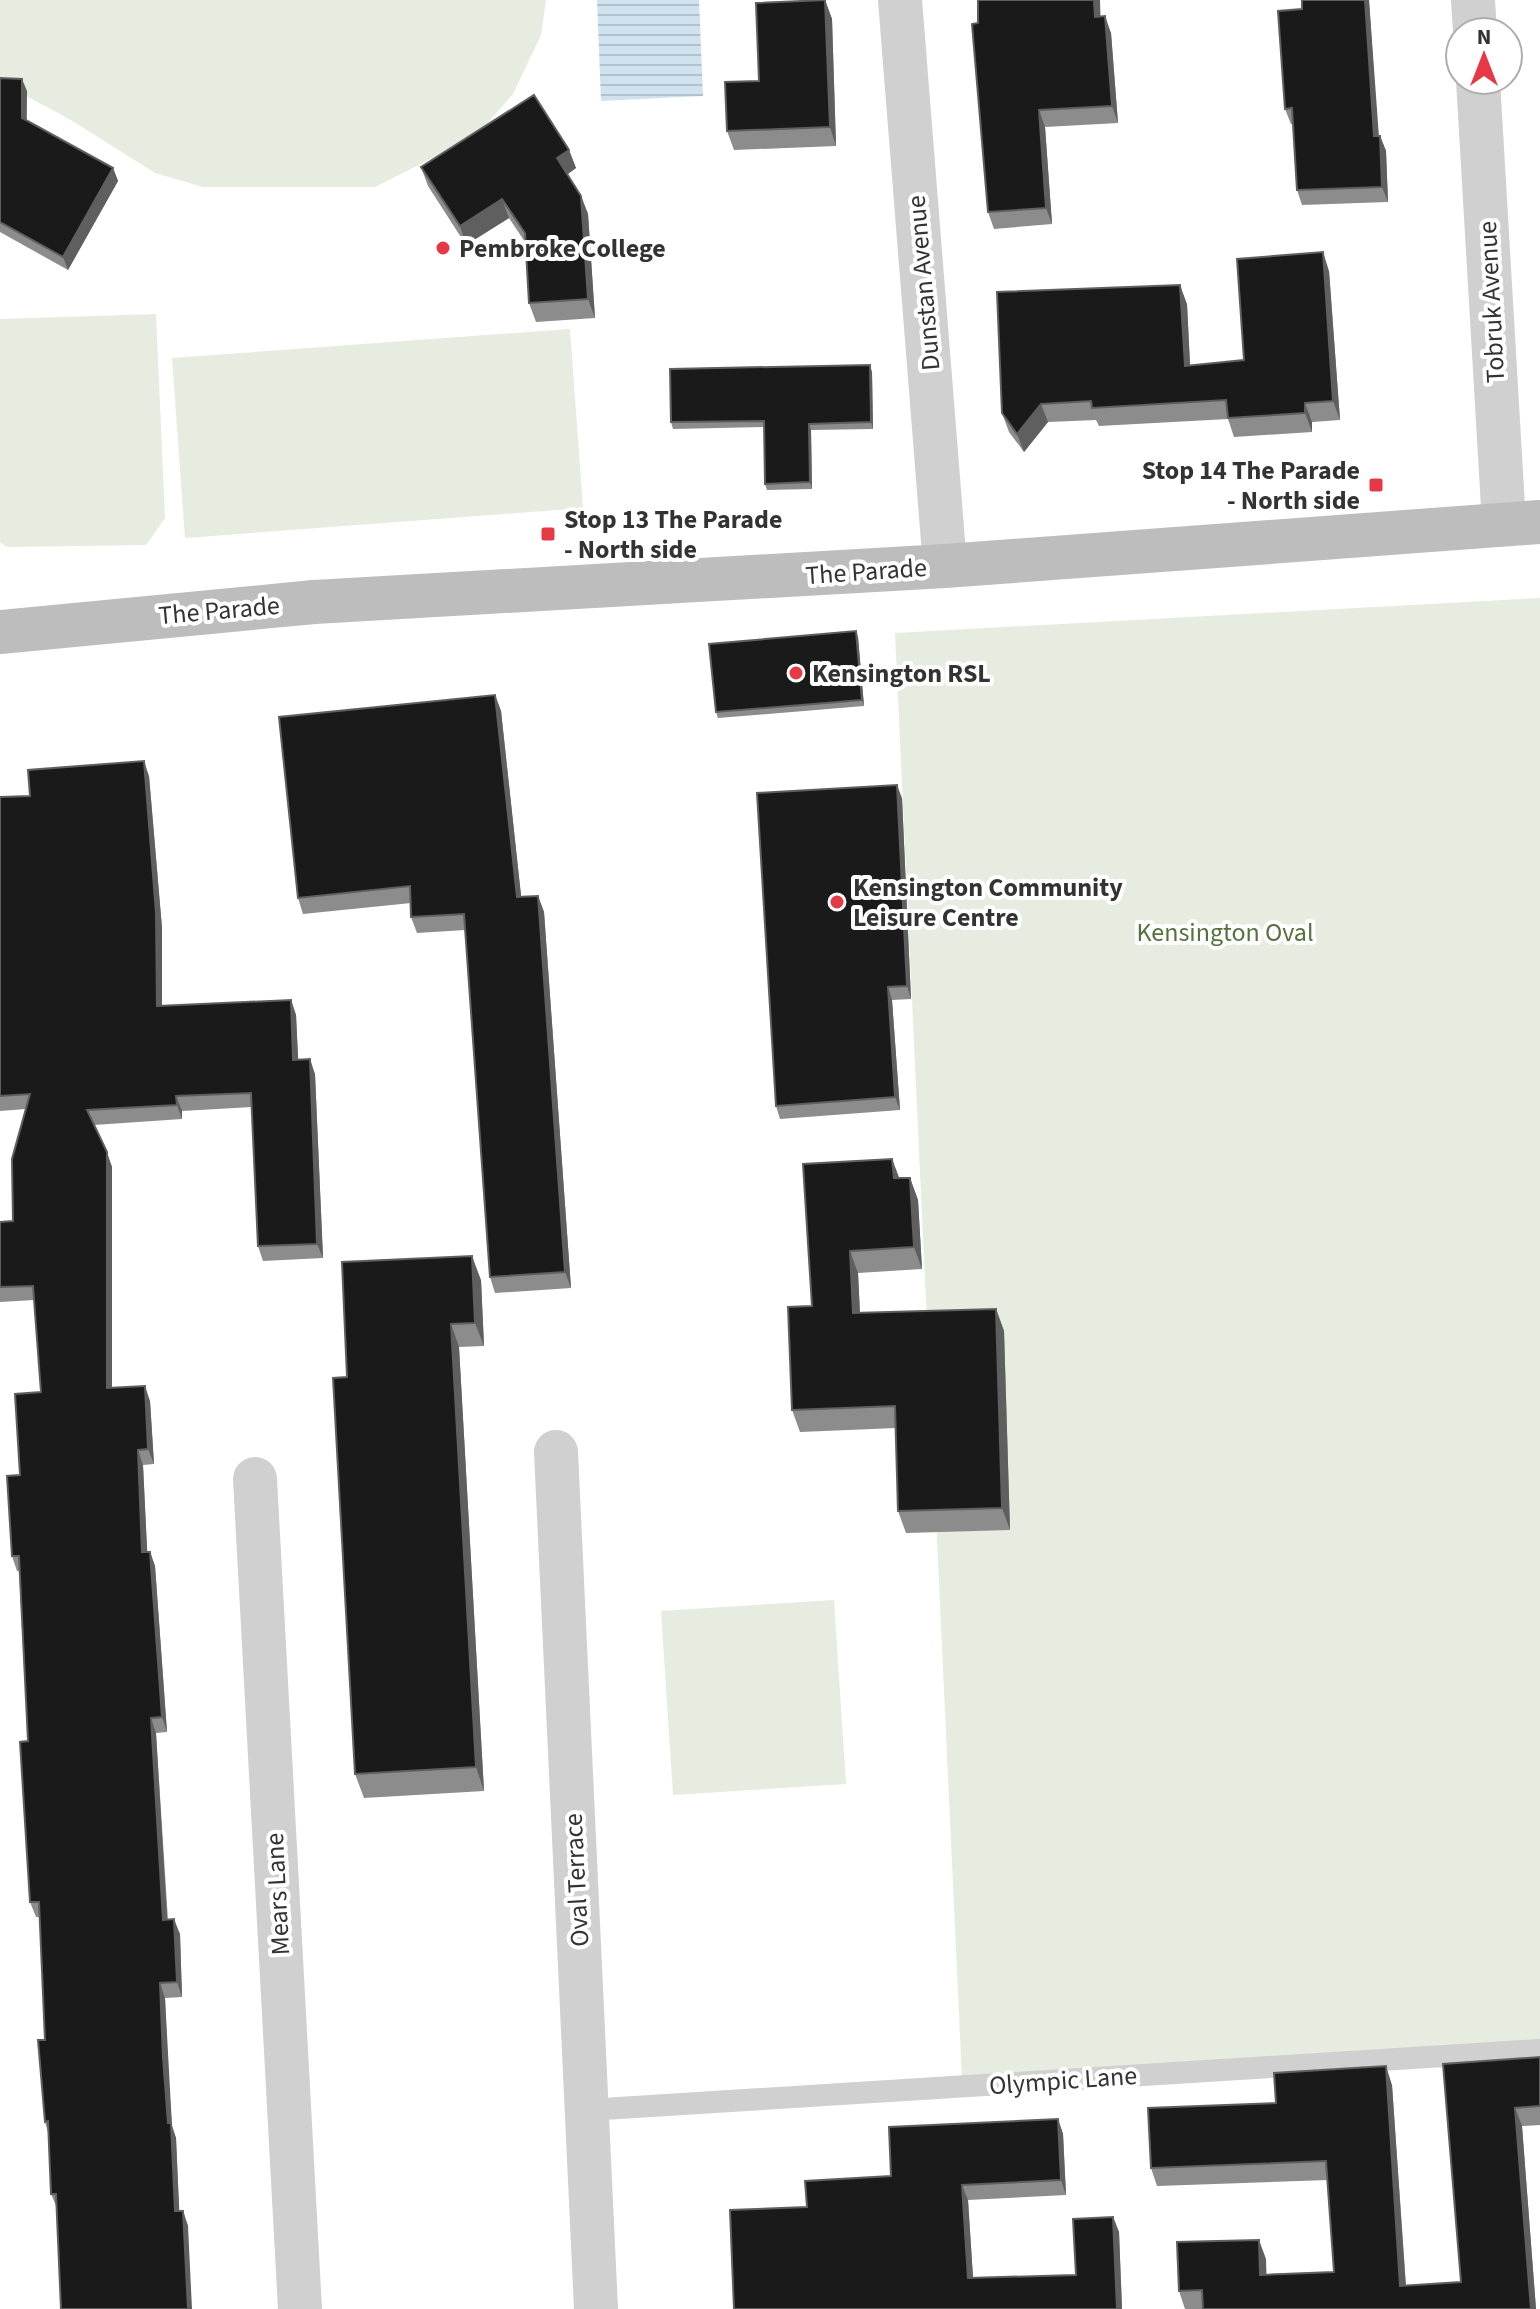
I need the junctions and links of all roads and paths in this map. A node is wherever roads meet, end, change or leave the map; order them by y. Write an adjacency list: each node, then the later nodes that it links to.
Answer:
1 (900, 0): 4 (street, Dunstan Avenue)
2 (1480, 96): 3 (street, Tobruk Avenue)
3 (1522, 523): 4 (main road, The Parade)
4 (945, 566): 5 (main road, The Parade)
5 (0, 632)
6 (556, 1452): 9 (street, Oval Terrace)
7 (255, 1479): 10 (street, Mears Lane)
8 (1540, 2050): 9 (lane, Olympic Lane)
9 (587, 2110): 11 (street, Oval Terrace)
10 (300, 2309)
11 (596, 2309)

